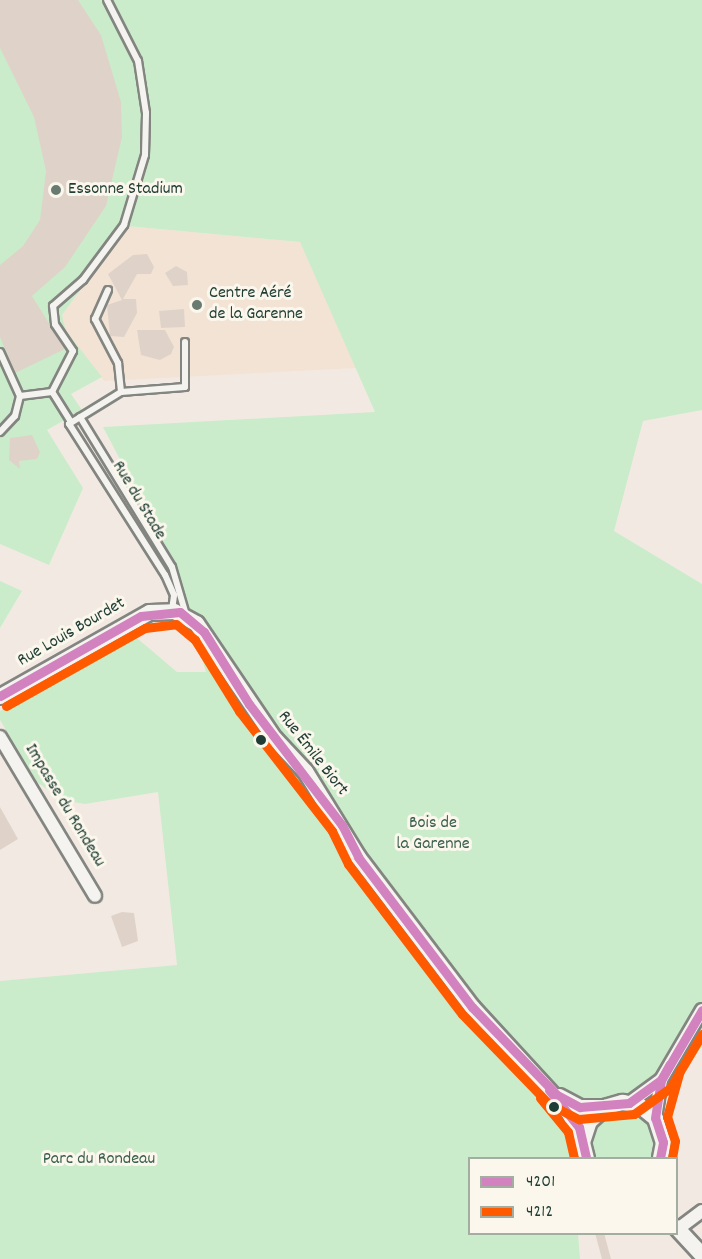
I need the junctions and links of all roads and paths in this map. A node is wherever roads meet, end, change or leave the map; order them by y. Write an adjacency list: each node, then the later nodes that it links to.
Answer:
1 (106, 0): 5 (lane)
2 (108, 290): 6 (lane)
3 (185, 342): 6 (lane)
4 (0, 352): 7 (lane)
5 (52, 392): 7 (lane); 9 (lane, Rue du Stade)
6 (121, 392): 8 (lane)
7 (20, 396): 10 (lane)
8 (80, 417): 9 (lane); 11 (lane, Rue du Stade)
9 (71, 422): 11 (lane, Rue du Stade)
10 (0, 432)
11 (175, 612): 12 (street, Rue Louis Bourdet); 16 (street, Rue Émile Biort)
12 (0, 696)
13 (0, 736): 14 (street, Impasse du Rondeau)
14 (95, 896)
15 (702, 1010): 17 (street)
16 (534, 1072): 19 (street, Rue Émile Biort); 21 (street, Rue Émile Biort)
17 (661, 1080): 18 (street); 20 (street)
18 (629, 1103): 19 (street, Rue Émile Biort); 20 (street)
19 (604, 1107): 21 (street)
20 (655, 1118): 23 (street)
21 (582, 1142): 22 (street, Rue Émile Biort)
22 (586, 1157)
23 (660, 1157)
24 (702, 1211): 25 (street)
25 (678, 1227)
26 (678, 1229): 27 (street)
27 (702, 1255)

